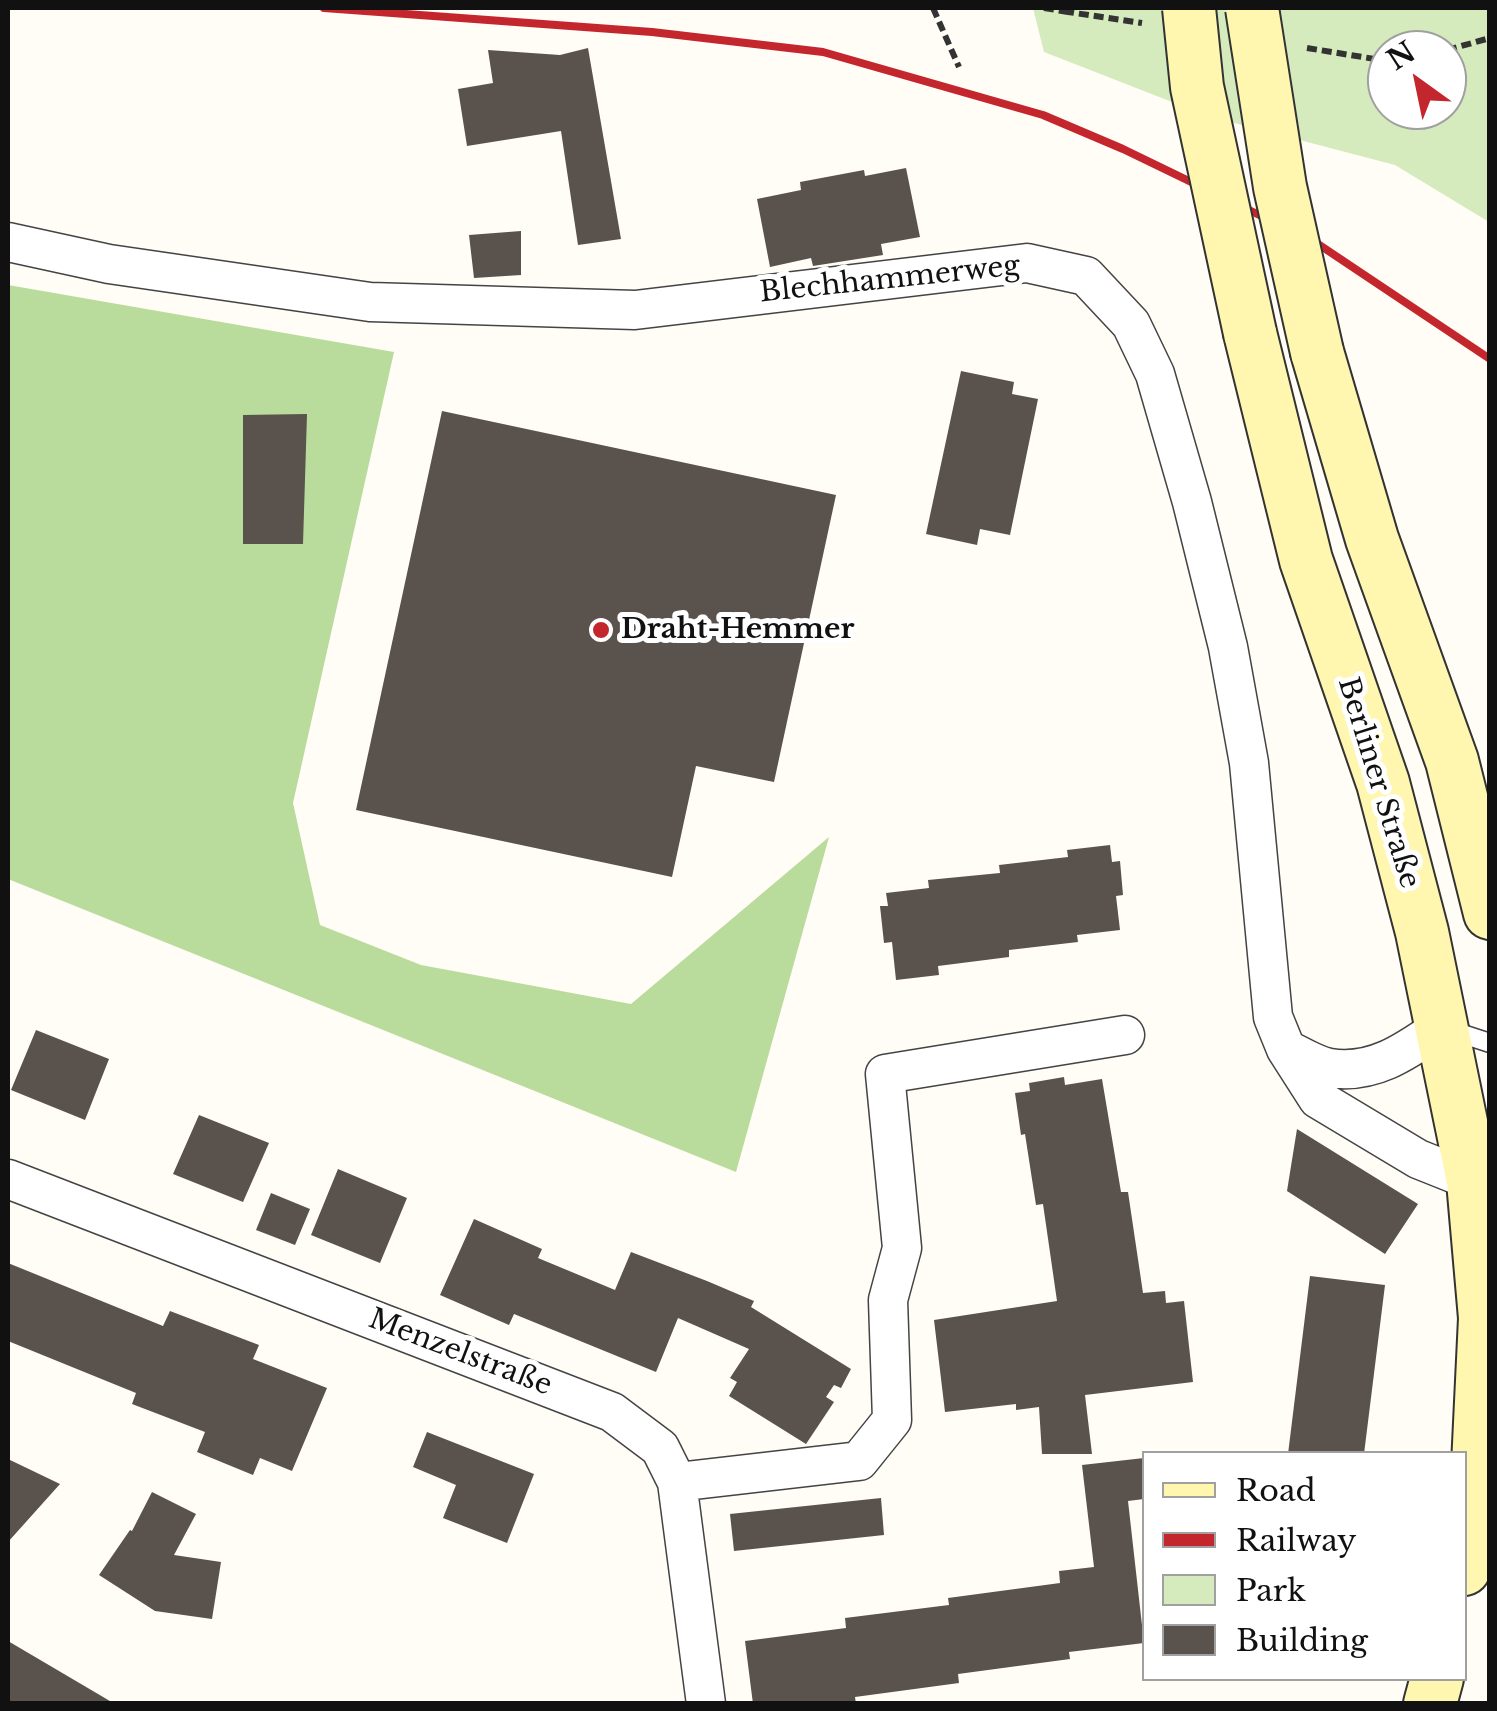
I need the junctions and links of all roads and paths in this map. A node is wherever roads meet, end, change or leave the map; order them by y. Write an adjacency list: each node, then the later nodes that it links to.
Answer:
1 (933, 8): 6 (path)
2 (1044, 8): 5 (path)
3 (1188, 8): 9 (main road, Berliner Straße, bridge)
4 (1252, 8): 8 (main road, bridge)
5 (1068, 12)
6 (959, 67)
7 (8, 242): 12 (street, Blechhammerweg)
8 (1490, 914)
9 (1441, 1027): 11 (lane); 12 (street); 14 (main road, Berliner Straße)
10 (1124, 1035): 15 (street)
11 (1490, 1043)
12 (1286, 1049): 14 (street, Blechhammerweg)
13 (8, 1180): 15 (street, Menzelstraße)
14 (1474, 1181): 16 (main road, Berliner Straße)
15 (677, 1482): 18 (street, Menzelstraße)
16 (1483, 1506): 17 (main road, Berliner Straße)
17 (1467, 1560)
18 (706, 1704)

